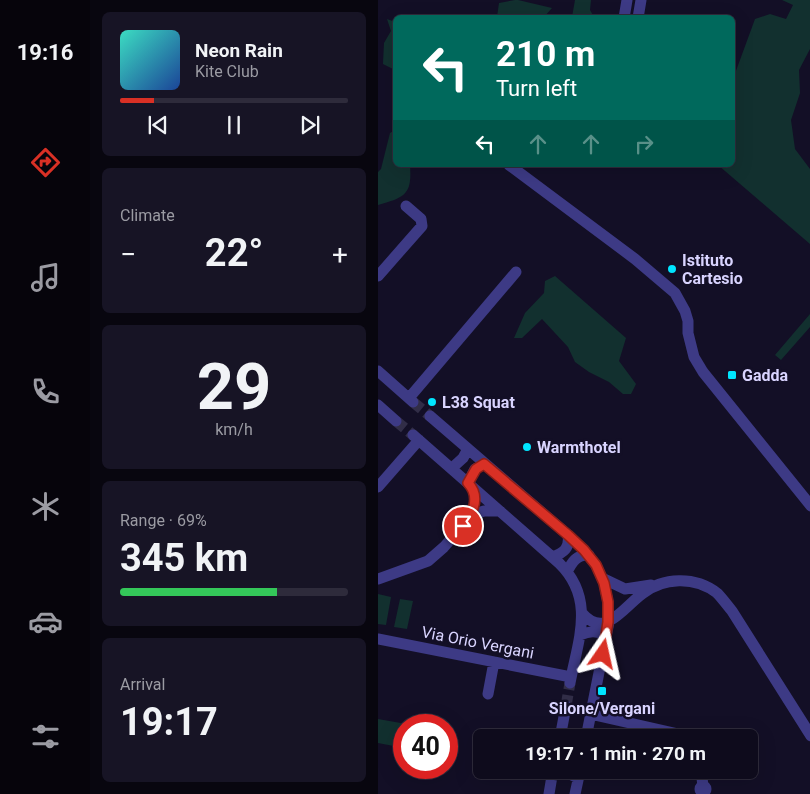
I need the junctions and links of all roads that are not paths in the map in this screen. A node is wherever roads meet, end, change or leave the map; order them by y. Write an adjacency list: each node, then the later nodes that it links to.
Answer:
1 (627, 0): 3 (street)
2 (641, 0): 4 (street)
3 (624, 15)
4 (638, 15)
5 (512, 167): 18 (street)
6 (406, 206): 8 (street)
7 (516, 272): 9 (street)
8 (378, 276)
9 (378, 371)
10 (378, 405): 12 (street)
11 (430, 416): 13 (street)
12 (396, 420)
13 (468, 449): 14 (street); 15 (street)
14 (484, 464): 16 (street); 21 (street)
15 (452, 468): 16 (street); 17 (street)
16 (470, 486): 19 (street); 20 (street)
17 (378, 487)
18 (810, 506)
19 (500, 512): 20 (street); 23 (street)
20 (472, 515): 26 (street)
21 (568, 535): 22 (street); 23 (street)
22 (588, 555): 24 (street); 25 (street)
23 (552, 557): 24 (street)
24 (567, 572): 28 (street)
25 (602, 578): 27 (street); 29 (street)
26 (378, 579)
27 (658, 584): 29 (street); 40 (street)
28 (582, 613): 29 (street); 30 (street)
29 (608, 622): 31 (street)
30 (580, 635): 31 (street); 33 (street, Via Orio Vergani)
31 (606, 636): 36 (street)
32 (378, 639): 33 (street, Via Orio Vergani)
33 (494, 662): 34 (street)
34 (488, 694)
35 (566, 706): 37 (street)
36 (590, 714): 38 (street); 39 (street)
37 (562, 729)
38 (588, 729)
39 (659, 729)
40 (810, 736)
41 (552, 779): 45 (street)
42 (578, 779): 46 (street)
43 (702, 779): 44 (street)
44 (703, 786)
45 (549, 794)
46 (575, 794)

